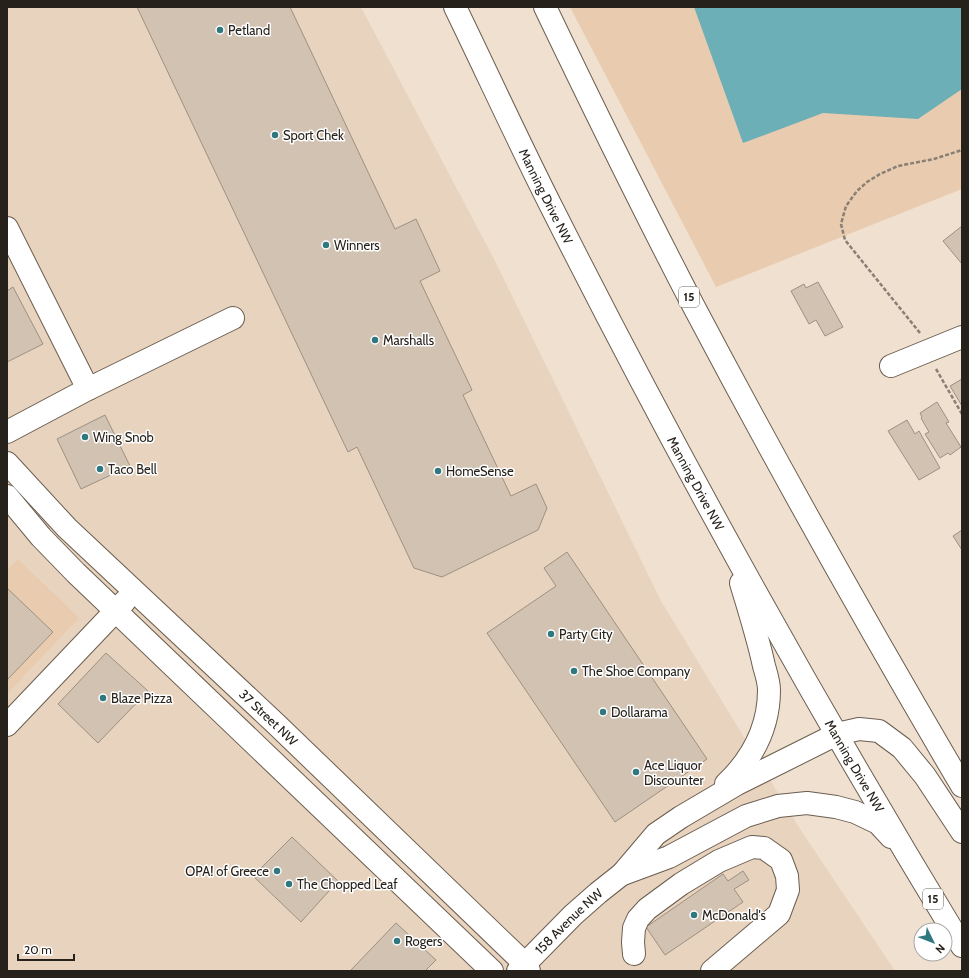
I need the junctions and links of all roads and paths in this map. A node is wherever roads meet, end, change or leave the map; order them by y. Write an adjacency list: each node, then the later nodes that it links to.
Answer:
1 (455, 7): 14 (main road, Manning Drive NW)
2 (545, 7): 19 (main road, 15)
3 (962, 150): 7 (path)
4 (7, 228): 9 (main road)
5 (233, 318): 9 (main road)
6 (962, 337): 7 (main road)
7 (932, 348): 8 (main road); 10 (path)
8 (891, 366)
9 (88, 389): 11 (main road)
10 (962, 414)
11 (7, 432)
12 (7, 464): 15 (main road, 37 Street NW)
13 (7, 496): 16 (main road)
14 (731, 549): 18 (main road, Manning Drive NW); 20 (main road)
15 (134, 591): 16 (main road); 26 (main road, 37 Street NW)
16 (116, 611): 17 (main road); 27 (main road)
17 (7, 725)
18 (837, 734): 20 (main road); 21 (main road); 22 (main road, Manning Drive NW)
19 (962, 786)
20 (711, 799): 23 (main road)
21 (962, 832)
22 (905, 852): 23 (main road); 24 (main road, Manning Drive NW / 15)
23 (622, 874): 26 (main road, 158 Avenue NW)
24 (962, 946)
25 (634, 954): 28 (main road)
26 (524, 968)
27 (492, 971)
28 (712, 971)

